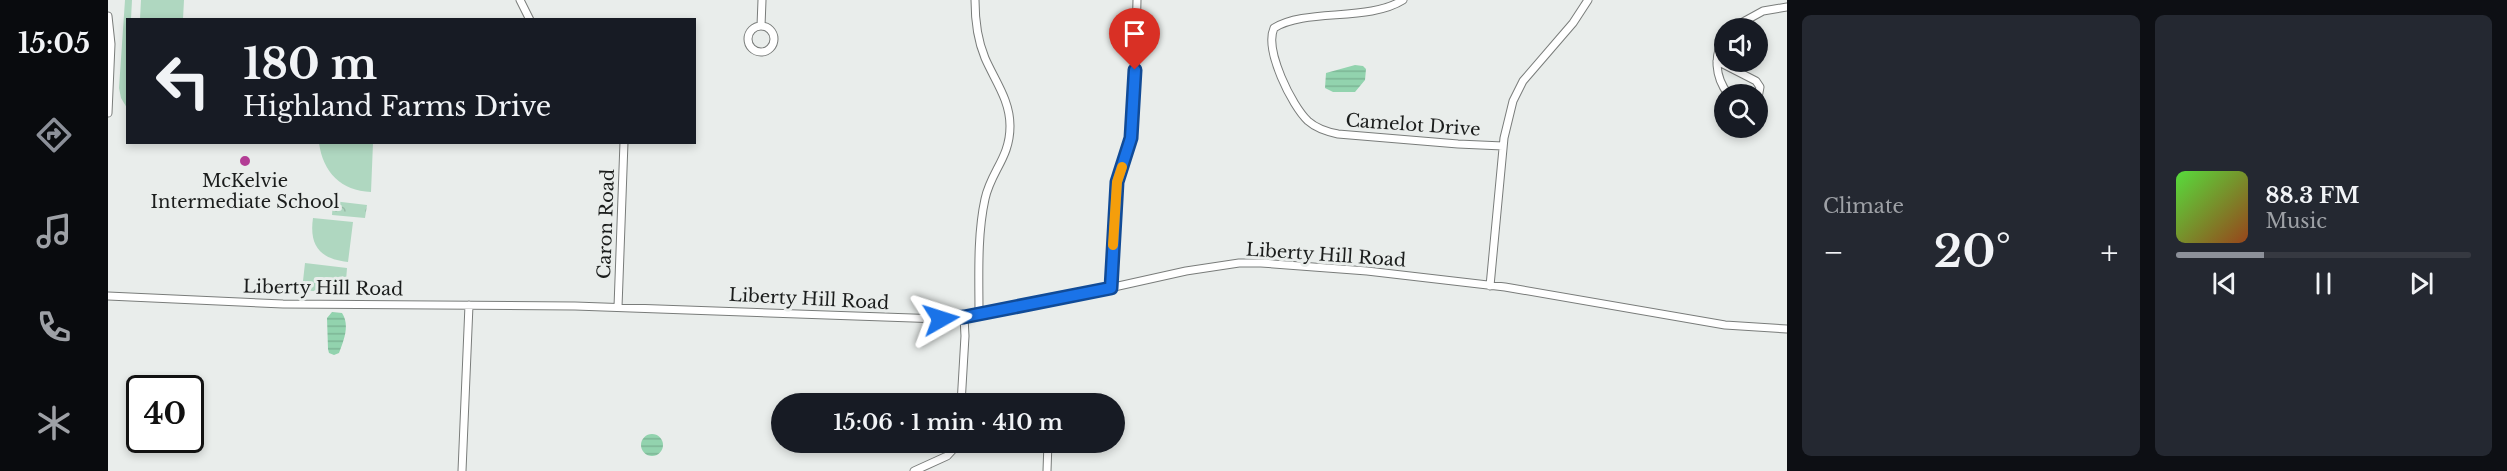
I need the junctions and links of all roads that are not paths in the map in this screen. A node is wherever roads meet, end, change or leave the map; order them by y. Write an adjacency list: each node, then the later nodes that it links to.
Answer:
1 (520, 0): 9 (street)
2 (762, 0): 11 (street)
3 (975, 0): 22 (street)
4 (1137, 0): 18 (street)
5 (1402, 0): 16 (street, Camelot Drive)
6 (1588, 0): 16 (street, Camelot Drive)
7 (1787, 7): 10 (street)
8 (108, 16): 14 (street)
9 (529, 18)
10 (1750, 18)
11 (761, 26)
12 (1738, 72): 13 (street)
13 (1757, 84)
14 (108, 113)
15 (624, 144): 21 (street, Caron Road)
16 (1503, 146): 17 (street, Camelot Drive)
17 (1490, 285): 18 (street, Liberty Hill Road); 24 (street, Liberty Hill Road)
18 (1111, 288): 22 (street, Liberty Hill Road)
19 (108, 296): 20 (street, Liberty Hill Road)
20 (469, 305): 21 (street, Liberty Hill Road); 28 (street)
21 (618, 307): 23 (street, Liberty Hill Road)
22 (979, 314): 23 (street, Liberty Hill Road)
23 (964, 317): 25 (street)
24 (1787, 329)
25 (962, 393)
26 (950, 453): 29 (street)
27 (1048, 453): 30 (street)
28 (462, 471)
29 (914, 471)
30 (1047, 471)

